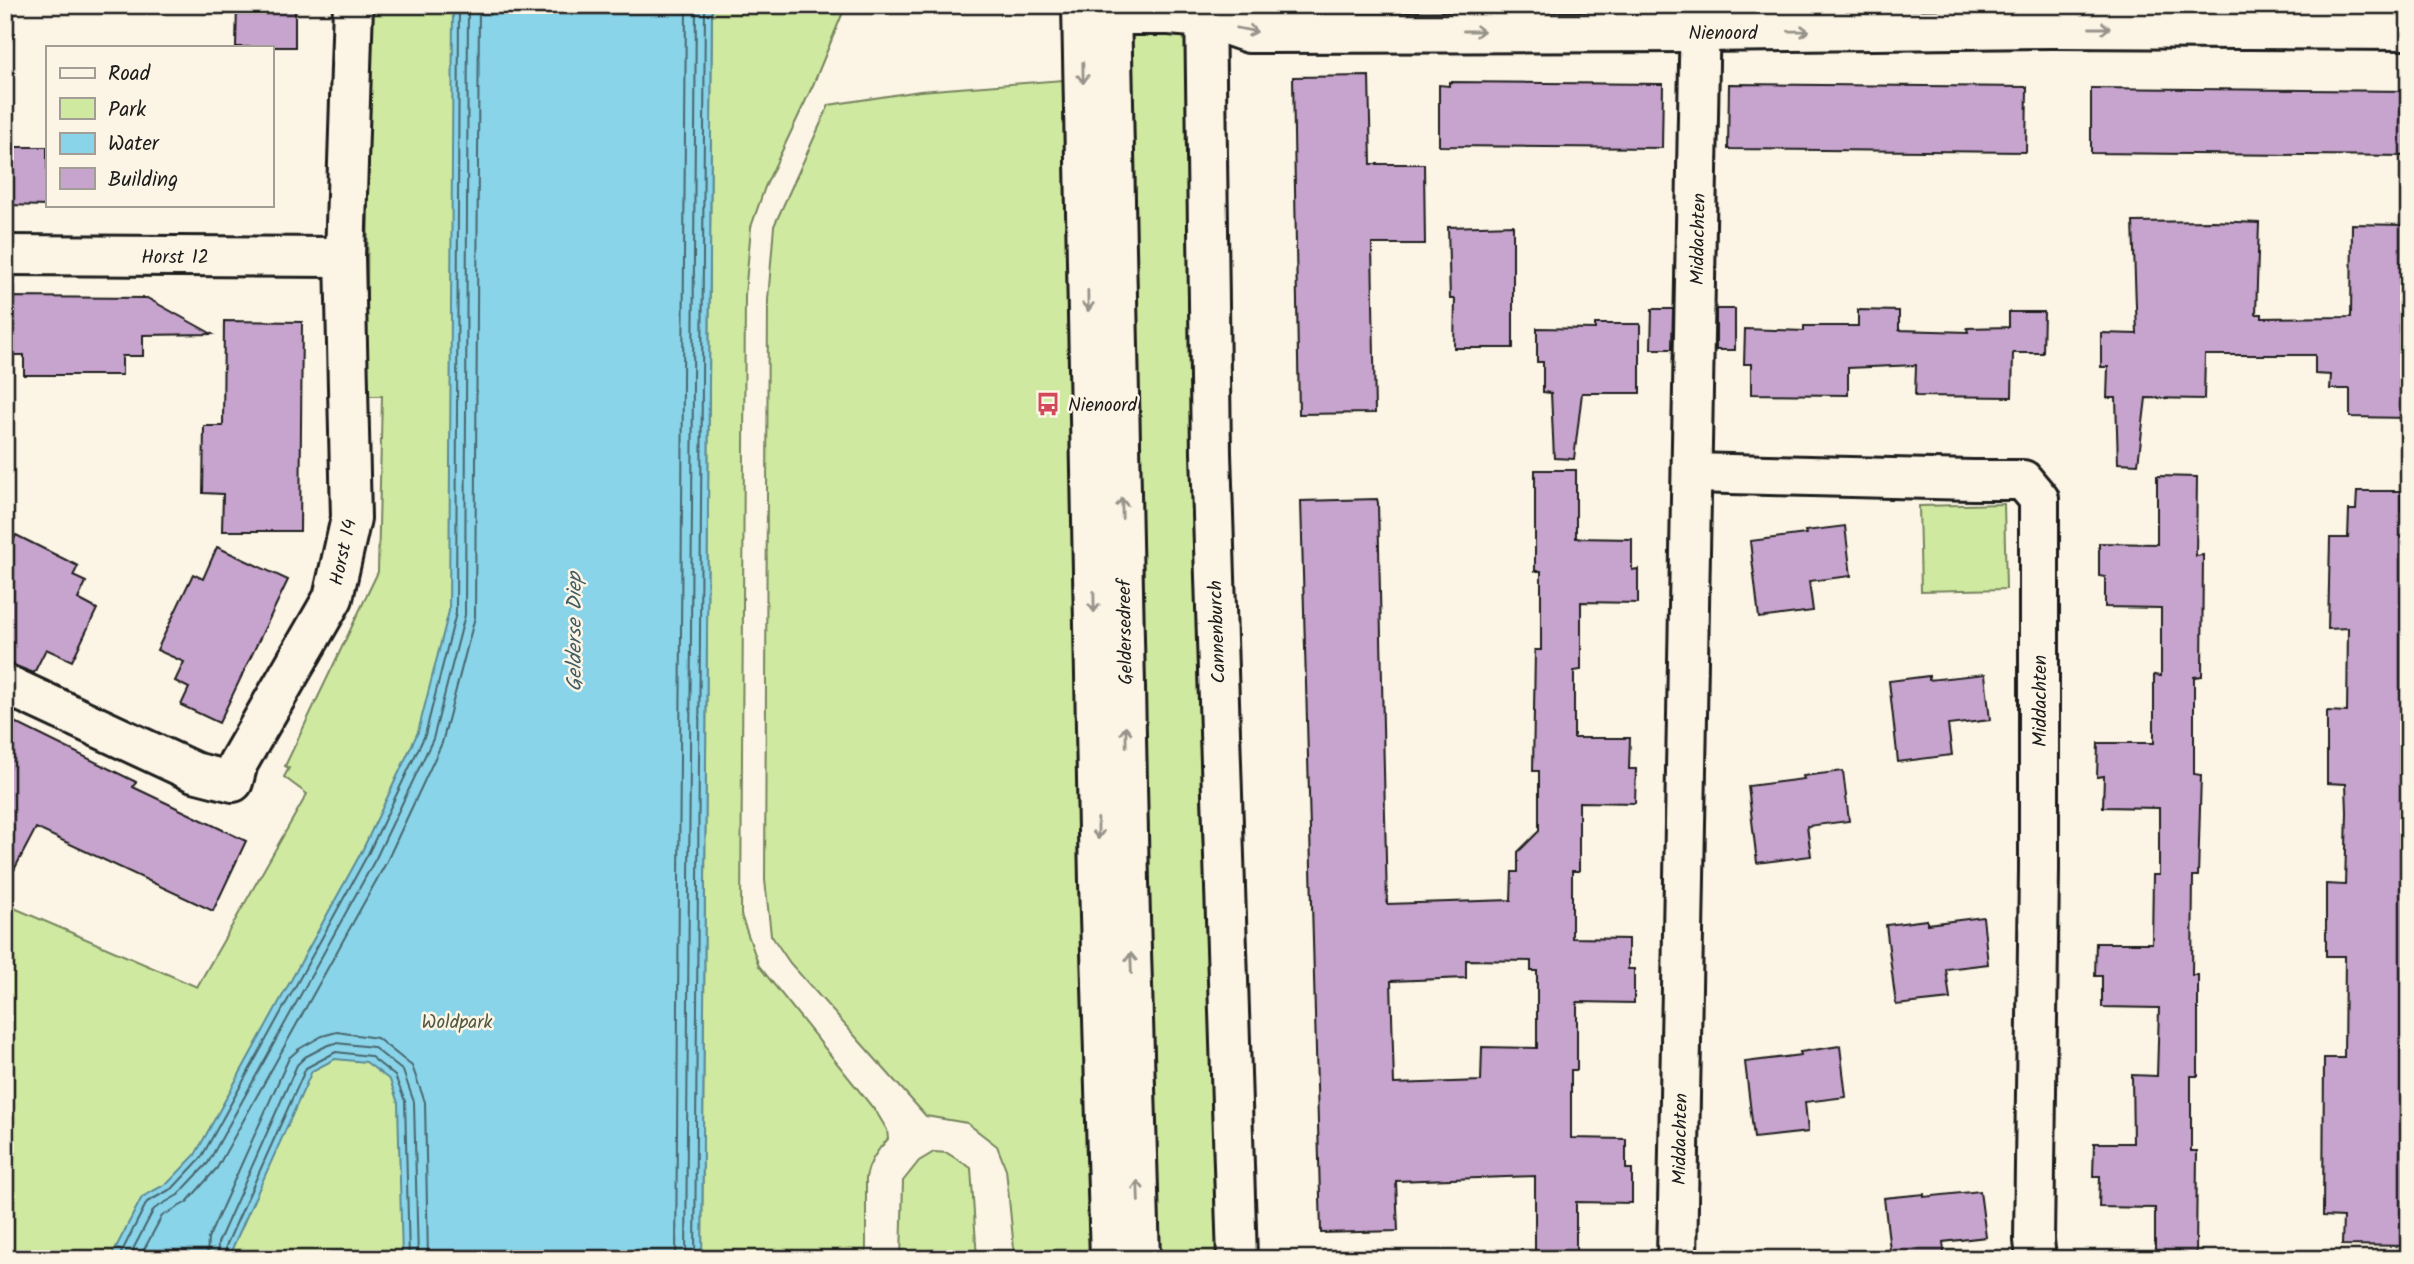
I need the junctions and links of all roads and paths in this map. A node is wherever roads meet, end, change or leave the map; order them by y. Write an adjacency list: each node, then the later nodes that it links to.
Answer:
1 (353, 5): 8 (street, Horst 14)
2 (1097, 10): 3 (street, Nienoord); 11 (street, Geldersedreef, one-way to 11); 12 (street, Geldersedreef, one-way to 2)
3 (1205, 12): 5 (street, Nienoord, one-way to 5); 13 (street, Cannenburch)
4 (2052, 16): 5 (street, Nienoord, one-way to 4); 6 (street, Nienoord, one-way to 6)
5 (1700, 19): 9 (street, Middachten)
6 (2409, 30)
7 (5, 255): 8 (street, Horst 12)
8 (345, 257): 10 (street, Horst 14)
9 (1692, 473): 14 (street, Middachten); 15 (street, Middachten)
10 (5, 684)
11 (1110, 1259)
12 (1140, 1259)
13 (1237, 1259)
14 (1677, 1259)
15 (2036, 1259)

